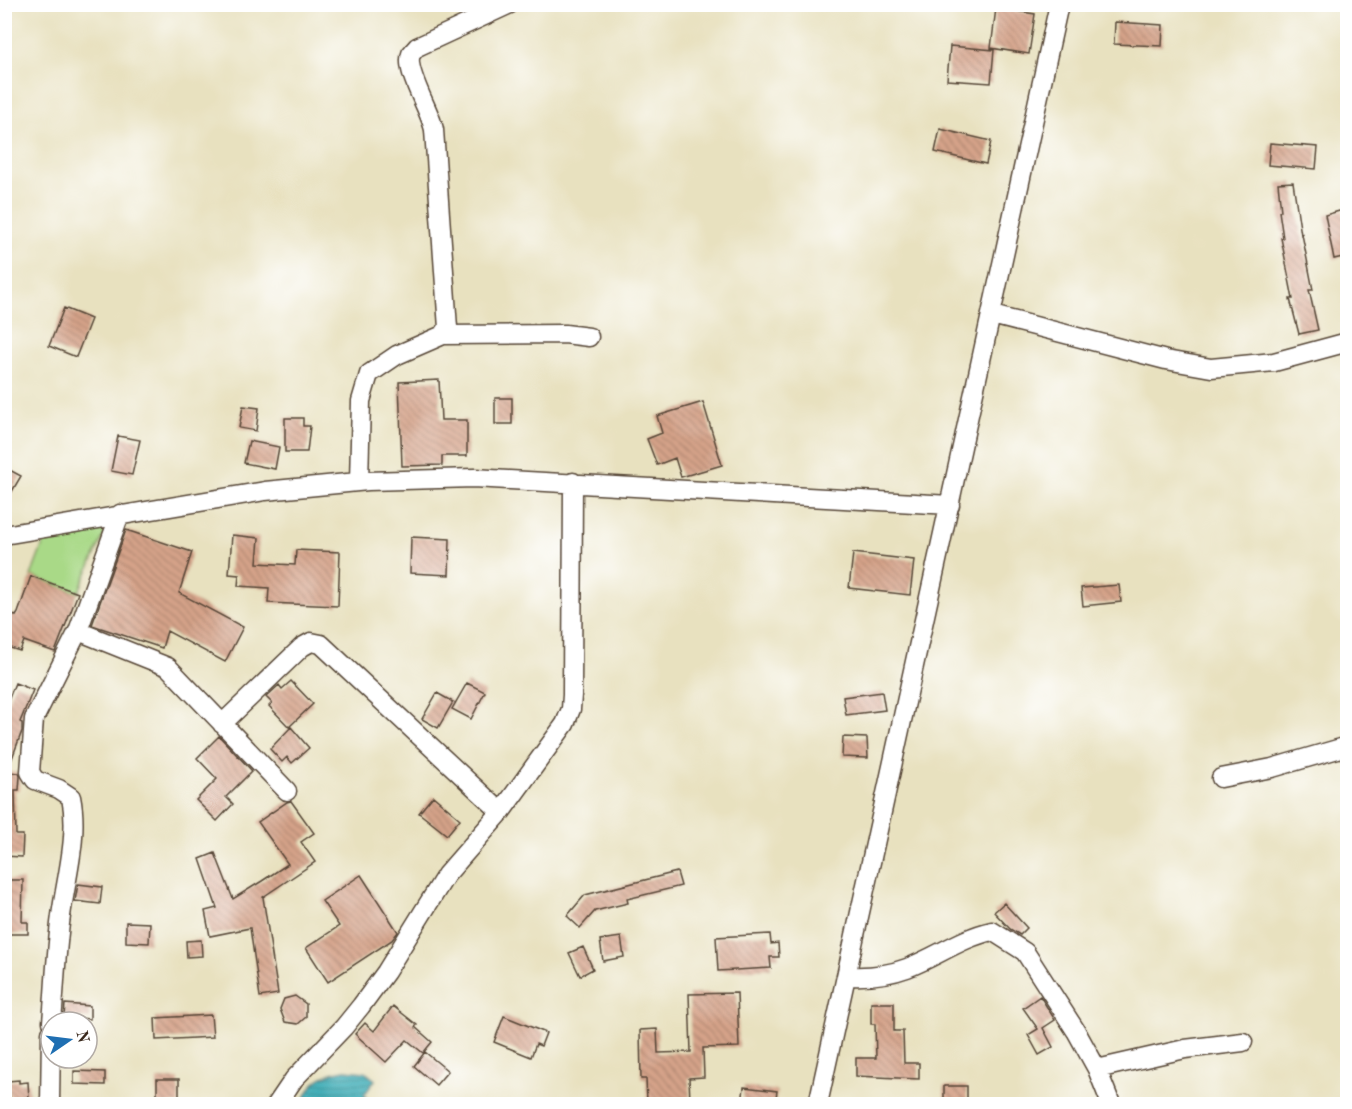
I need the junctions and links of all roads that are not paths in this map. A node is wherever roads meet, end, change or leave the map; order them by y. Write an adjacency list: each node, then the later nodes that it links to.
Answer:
1 (510, 4): 4 (street)
2 (1059, 4): 3 (street)
3 (992, 315): 6 (street); 9 (street)
4 (443, 335): 5 (street); 7 (street)
5 (589, 337)
6 (1347, 342)
7 (360, 482): 8 (street); 10 (street)
8 (573, 482): 9 (street); 17 (street)
9 (950, 505): 18 (street)
10 (120, 514): 11 (street); 12 (street)
11 (4, 535)
12 (78, 631): 13 (street); 19 (street)
13 (222, 724): 16 (street); 17 (street)
14 (1347, 746): 15 (street)
15 (1221, 778)
16 (287, 791)
17 (501, 812): 24 (street)
18 (848, 976): 22 (street); 25 (street)
19 (53, 1010)
20 (1243, 1042): 22 (street)
21 (50, 1070): 23 (street)
22 (1097, 1070): 26 (street)
23 (50, 1104)
24 (277, 1104)
25 (818, 1104)
26 (1111, 1104)

